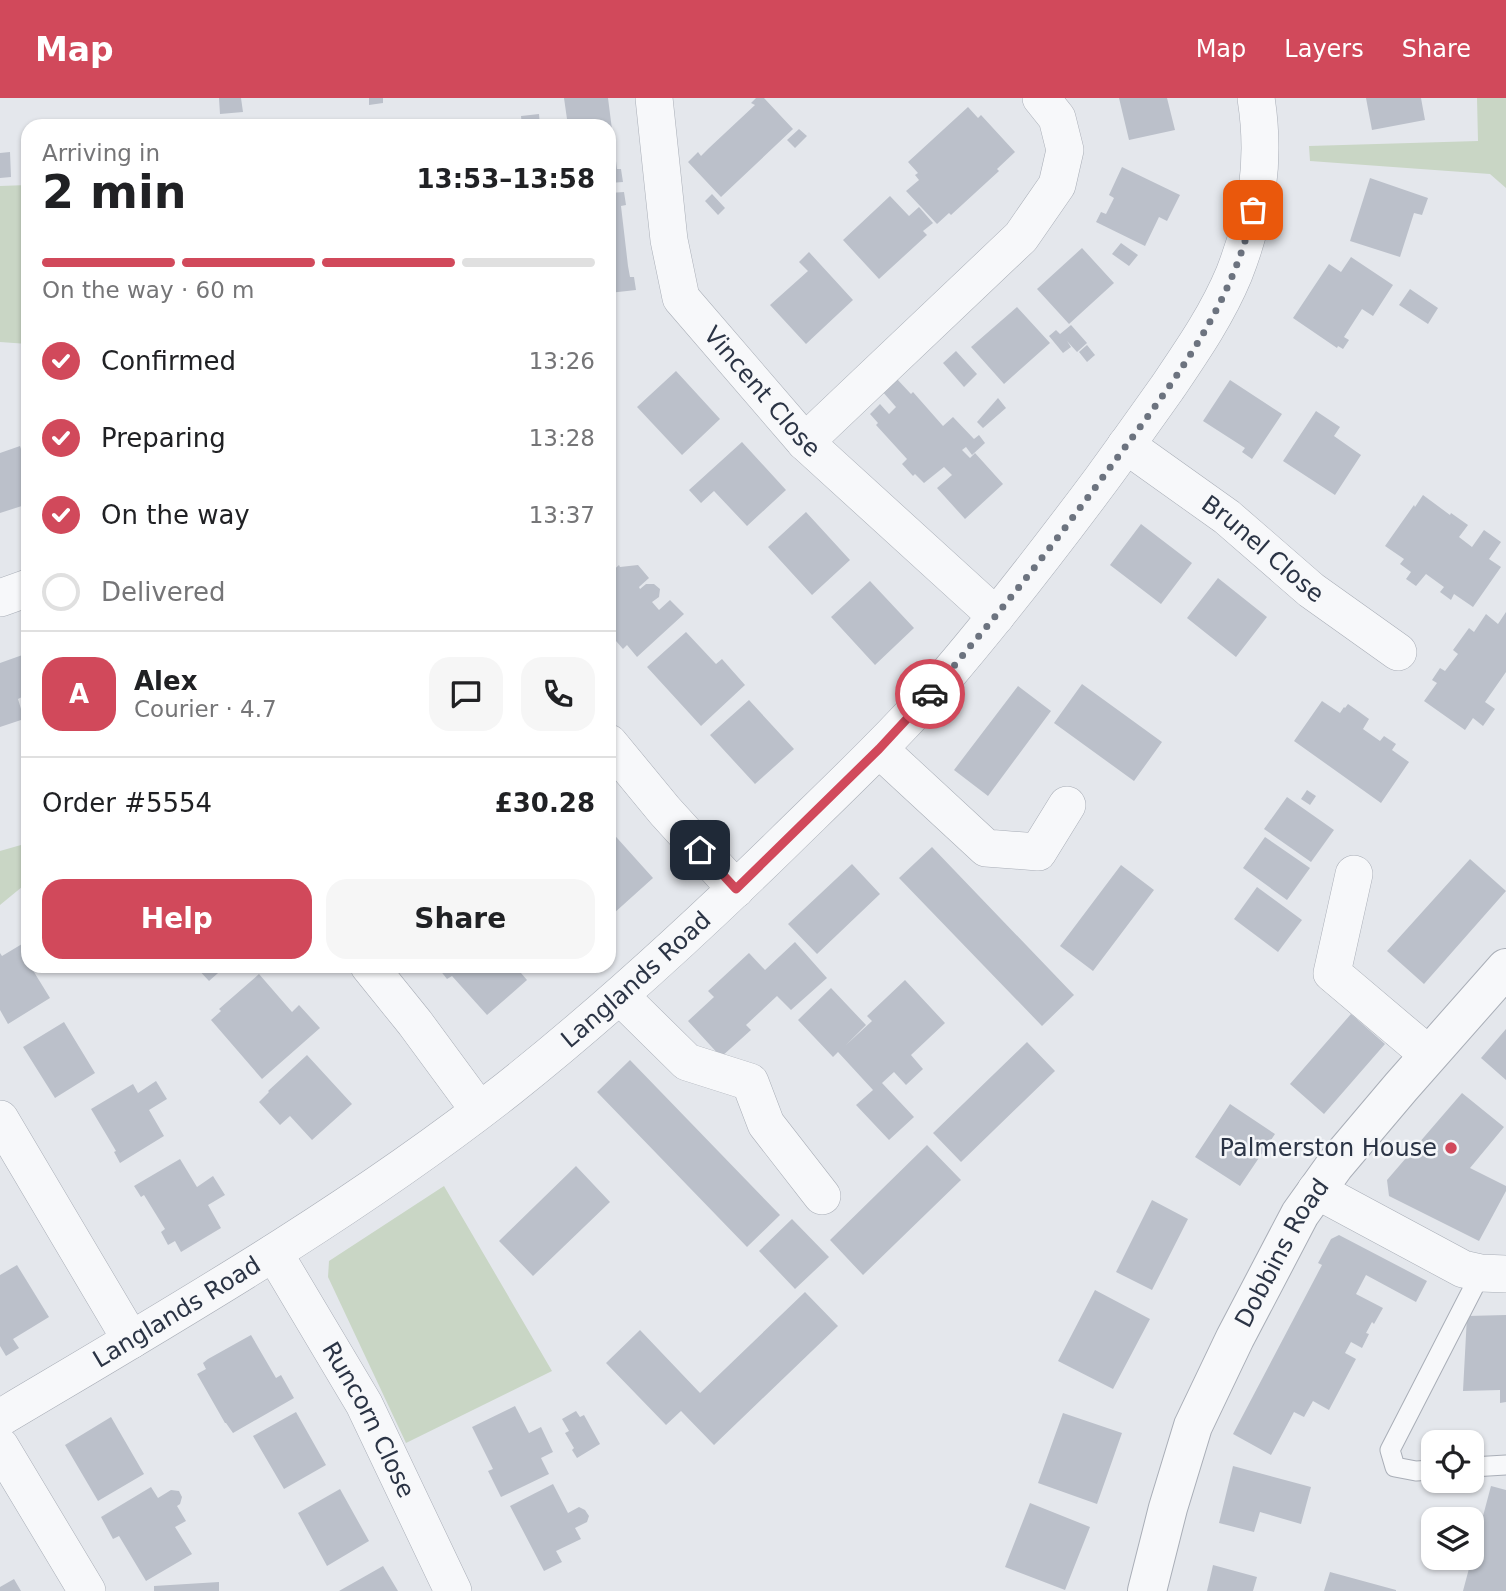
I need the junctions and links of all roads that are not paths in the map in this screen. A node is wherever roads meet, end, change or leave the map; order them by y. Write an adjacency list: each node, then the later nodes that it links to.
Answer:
1 (654, 98): 4 (street, Vincent Close)
2 (1041, 98): 4 (street)
3 (1256, 98): 5 (street, Langlands Road)
4 (805, 442): 8 (street, Vincent Close)
5 (1126, 445): 8 (street, Langlands Road); 9 (street, Brunel Close)
6 (21, 590): 7 (street)
7 (0, 598)
8 (996, 616): 10 (street, Langlands Road)
9 (1398, 652)
10 (879, 749): 12 (street); 14 (street, Langlands Road)
11 (616, 752): 14 (street)
12 (1067, 805)
13 (1354, 874): 18 (street)
14 (736, 889): 17 (street, Langlands Road)
15 (1506, 968): 18 (street, Dobbins Road)
16 (375, 973): 19 (street)
17 (620, 996): 19 (street, Langlands Road); 22 (street)
18 (1429, 1055): 21 (street, Dobbins Road)
19 (479, 1110): 23 (street, Langlands Road)
20 (0, 1119): 25 (street)
21 (1316, 1190): 24 (street); 33 (street, Dobbins Road)
22 (822, 1196)
23 (274, 1254): 25 (street, Langlands Road); 32 (street, Runcorn Close)
24 (1493, 1274): 30 (lane)
25 (131, 1340): 26 (street, Langlands Road)
26 (0, 1418)
27 (0, 1446): 31 (street)
28 (1506, 1465): 29 (lane)
29 (1484, 1466)
30 (1421, 1471)
31 (87, 1591)
32 (453, 1591)
33 (1147, 1591)

